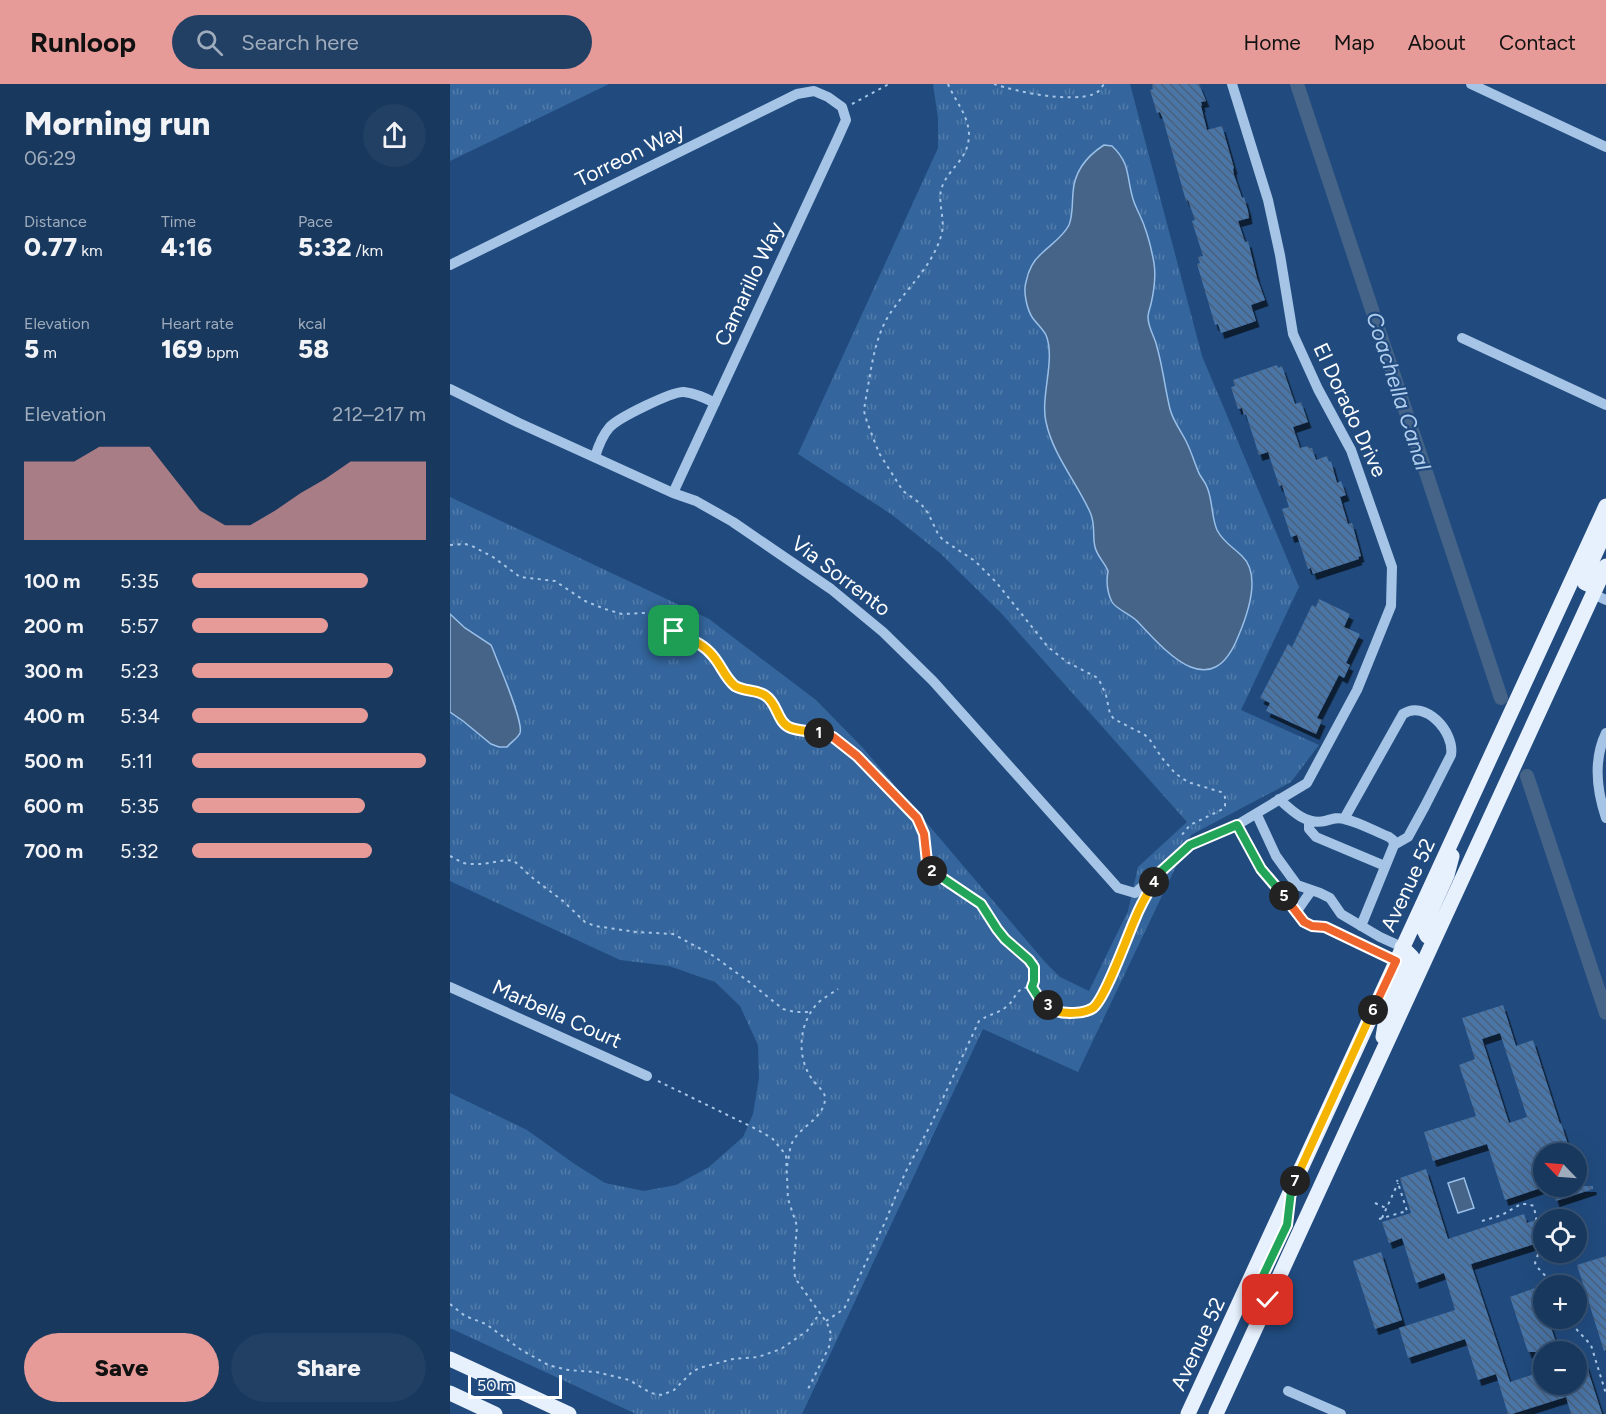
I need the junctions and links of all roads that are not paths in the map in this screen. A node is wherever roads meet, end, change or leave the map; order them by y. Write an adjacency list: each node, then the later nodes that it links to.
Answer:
1 (1232, 84): 16 (street, El Dorado Drive)
2 (1472, 84): 4 (street)
3 (842, 110): 5 (street, Torreon Way); 8 (street, Camarillo Way)
4 (1606, 147)
5 (450, 265)
6 (1462, 338): 9 (street)
7 (450, 389): 10 (street, Via Sorrento)
8 (715, 403): 10 (street); 11 (street, Camarillo Way)
9 (1606, 405)
10 (595, 457): 11 (street, Via Sorrento)
11 (673, 493): 26 (street, Via Sorrento)
12 (1606, 506): 21 (main road, Avenue 52)
13 (1606, 530): 14 (main road)
14 (1601, 585): 29 (main road)
15 (1606, 733): 18 (street)
16 (1279, 799): 17 (street, El Dorado Drive); 20 (street)
17 (1257, 814): 22 (street, El Dorado Drive); 25 (street)
18 (1606, 818)
19 (1344, 819): 20 (street); 23 (street); 23 (street)
20 (1309, 821): 24 (street)
21 (1460, 824): 29 (main road); 30 (main road, Avenue 52)
22 (1237, 825): 26 (street, El Dorado Drive); 27 (street)
23 (1394, 845): 24 (street)
24 (1385, 866): 28 (street)
25 (1311, 891): 27 (street); 28 (street)
26 (1135, 893)
27 (1297, 911): 30 (street)
28 (1361, 926): 30 (street)
29 (1434, 940): 32 (main road)
30 (1399, 954): 32 (main road); 34 (main road, Avenue 52)
31 (450, 987): 33 (street, Marbella Court)
32 (1379, 1058): 35 (main road)
33 (647, 1076)
34 (1291, 1191): 35 (main road); 41 (main road, Avenue 52)
35 (1268, 1300): 42 (main road)
36 (450, 1359): 40 (main road)
37 (1288, 1390): 43 (street)
38 (450, 1393): 39 (main road)
39 (495, 1414)
40 (569, 1414)
41 (1188, 1414)
42 (1216, 1414)
43 (1341, 1414)

